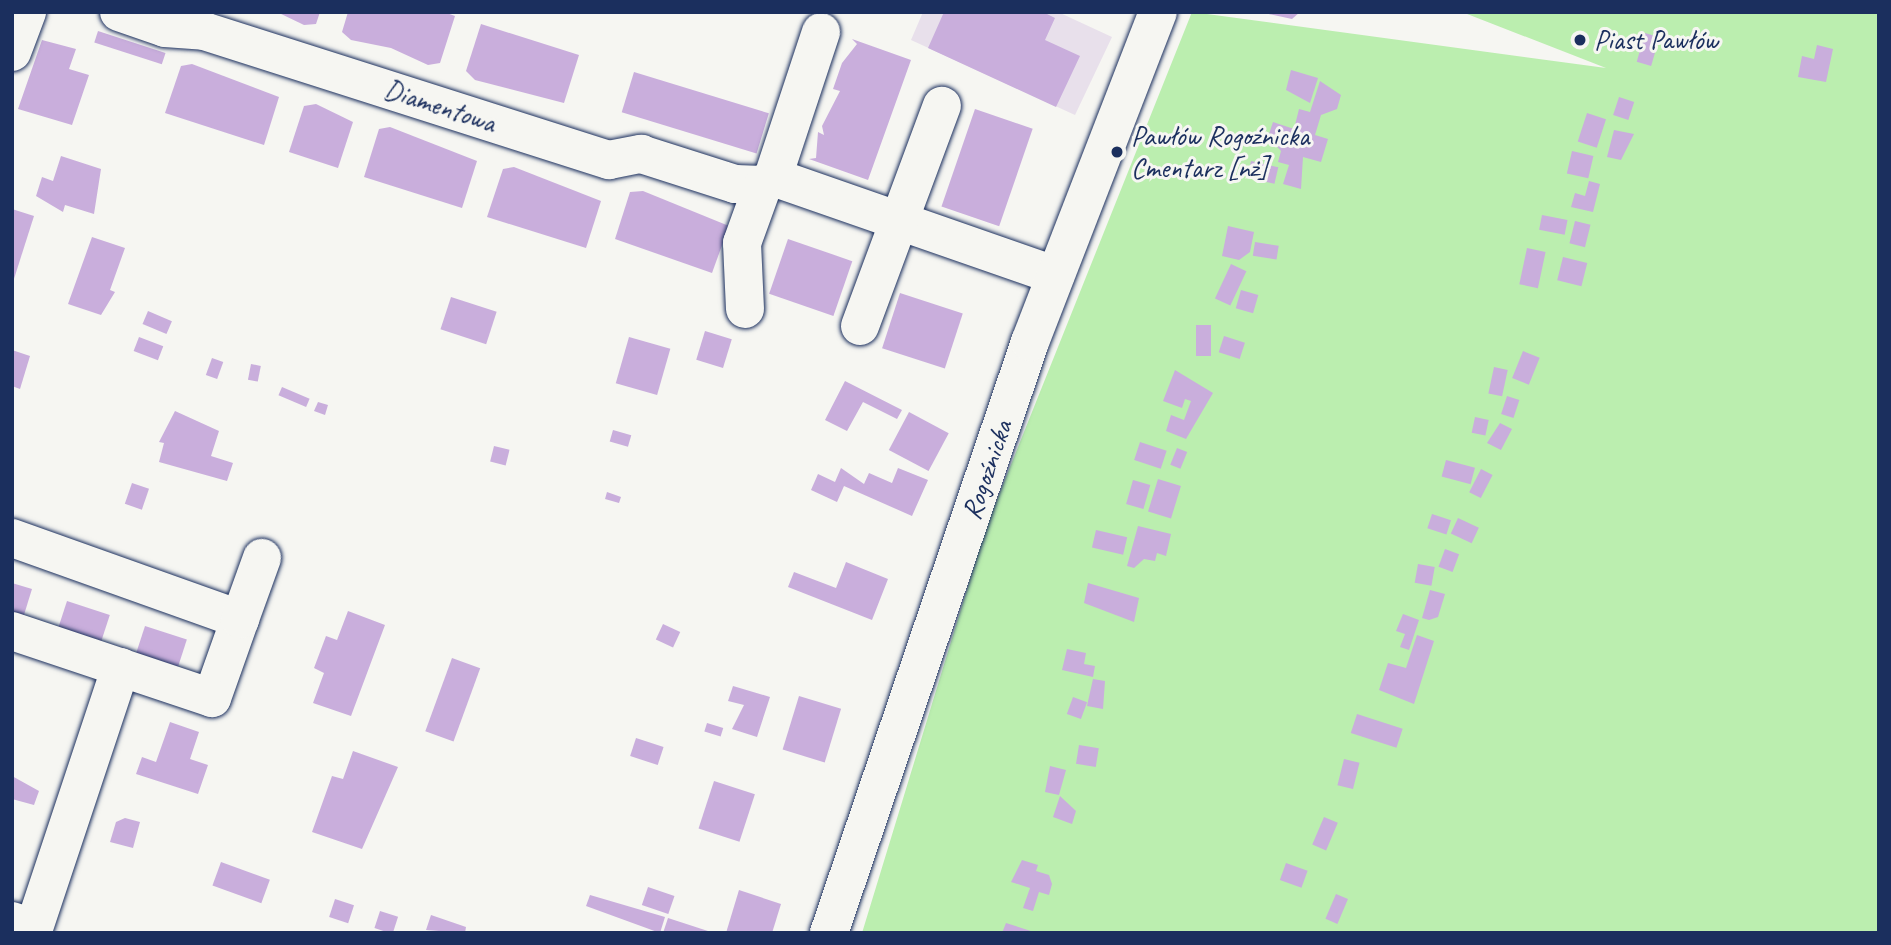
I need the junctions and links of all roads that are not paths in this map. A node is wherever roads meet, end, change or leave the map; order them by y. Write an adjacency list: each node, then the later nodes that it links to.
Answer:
1 (27, 12): 5 (street)
2 (119, 12): 7 (street, Diamentowa)
3 (1158, 12): 9 (street, Rogoźnicka)
4 (821, 32): 7 (street)
5 (12, 52)
6 (942, 106): 8 (street)
7 (768, 181): 8 (street, Diamentowa); 10 (street)
8 (899, 220): 9 (street, Diamentowa); 11 (street)
9 (1055, 275): 18 (street, Rogoźnicka)
10 (745, 309)
11 (860, 327)
12 (12, 538): 14 (street)
13 (262, 558): 14 (street)
14 (240, 619): 16 (street)
15 (12, 631): 16 (street)
16 (121, 667): 17 (street)
17 (23, 925)
18 (829, 933)

